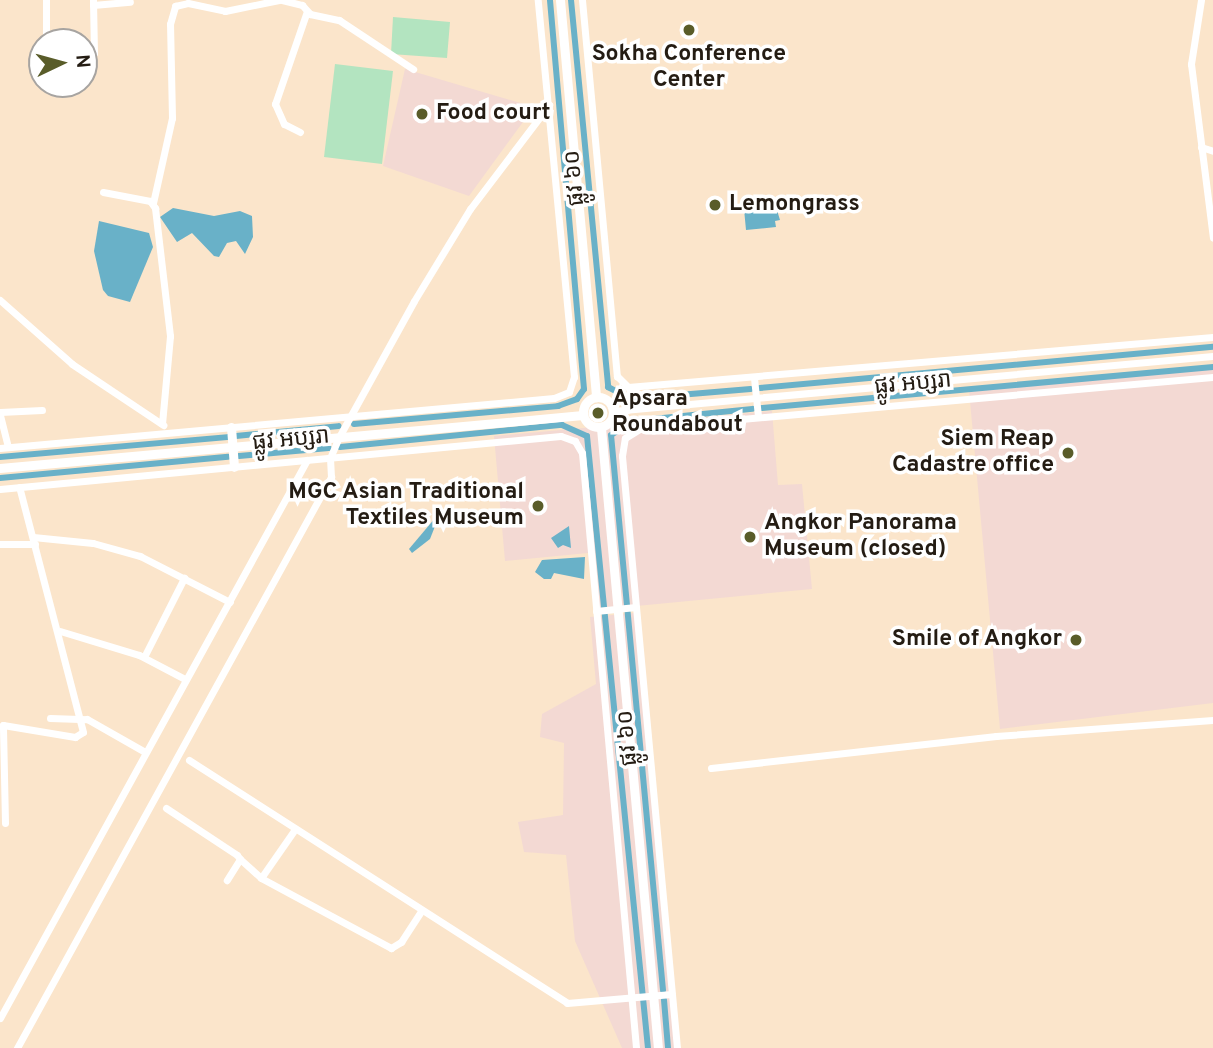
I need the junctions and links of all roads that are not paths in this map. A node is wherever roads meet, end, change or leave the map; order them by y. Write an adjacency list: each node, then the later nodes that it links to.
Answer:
1 (47, 0): 10 (street)
2 (281, 0): 9 (street); 18 (street)
3 (538, 0): 13 (street)
4 (559, 0): 25 (main road, ផ្លូវ ៦០)
5 (582, 0): 24 (street)
6 (1200, 0): 15 (street)
7 (130, 2): 8 (street)
8 (93, 3): 11 (street)
9 (307, 11): 12 (street); 14 (street)
10 (46, 28)
11 (94, 28)
12 (413, 69)
13 (549, 105): 31 (street); 31 (street)
14 (300, 132)
15 (1201, 147): 16 (street); 19 (street)
16 (1213, 151)
17 (103, 192): 18 (street)
18 (153, 203): 33 (street)
19 (1213, 237)
20 (0, 300): 33 (street)
21 (1213, 337): 24 (street)
22 (1213, 356): 26 (street, ផ្លូវ អប្សរា)
23 (1213, 377): 32 (street)
24 (754, 378): 26 (street)
25 (596, 397): 28 (main road); 30 (main road)
26 (756, 399): 28 (street, ផ្លូវ អប្សរា); 32 (street)
27 (42, 410): 29 (street)
28 (613, 411): 35 (main road)
29 (0, 414): 38 (street)
30 (583, 415): 35 (main road); 37 (main road, ផ្លូវ អប្សរា)
31 (349, 416): 34 (street); 37 (street)
32 (758, 417): 50 (street)
33 (162, 424): 36 (street)
34 (231, 427): 36 (street); 39 (main road)
35 (601, 428): 51 (main road, ផ្លូវ ៦០)
36 (166, 432): 38 (street)
37 (339, 437): 39 (main road, ផ្លូវ អប្សរា); 40 (street)
38 (4, 447)
39 (233, 447): 42 (main road); 43 (main road, ផ្លូវ អប្សរា)
40 (330, 458): 41 (street); 52 (street); 73 (street)
41 (307, 460): 42 (street); 49 (street)
42 (234, 467): 44 (street)
43 (0, 468)
44 (19, 487): 45 (street); 46 (street)
45 (0, 489)
46 (34, 540): 47 (street); 48 (street); 53 (street)
47 (0, 544)
48 (184, 578): 49 (street); 54 (street)
49 (230, 601): 55 (street)
50 (634, 607): 51 (street); 69 (street)
51 (618, 609): 52 (street); 70 (main road, ផ្លូវ ៦០)
52 (598, 611): 71 (street)
53 (60, 631): 54 (street); 57 (street)
54 (144, 657): 55 (street)
55 (185, 679): 59 (street)
56 (50, 718): 57 (street)
57 (80, 719): 59 (street); 63 (street)
58 (1213, 720): 61 (street)
59 (145, 752): 72 (street)
60 (189, 760): 64 (street)
61 (711, 768)
62 (166, 808): 65 (street)
63 (5, 823)
64 (295, 829): 66 (street); 68 (street)
65 (240, 859): 66 (street); 67 (street)
66 (261, 878): 68 (street)
67 (227, 880)
68 (421, 911): 71 (street)
69 (672, 994): 70 (street); 76 (street)
70 (650, 996): 71 (street); 75 (main road, ផ្លូវ ៦០)
71 (633, 998): 74 (street)
72 (0, 1018)
73 (17, 1048)
74 (636, 1048)
75 (657, 1048)
76 (677, 1048)

